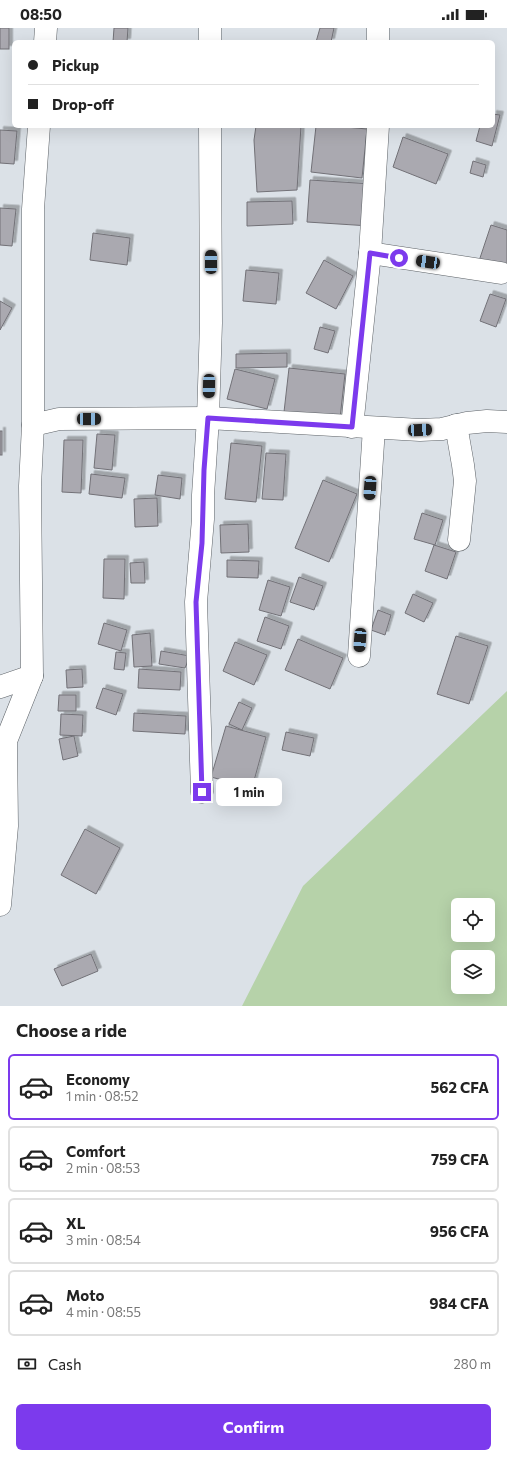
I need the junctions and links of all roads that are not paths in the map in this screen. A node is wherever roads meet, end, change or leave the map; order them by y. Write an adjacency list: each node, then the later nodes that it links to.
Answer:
1 (46, 28): 4 (street)
2 (210, 28): 5 (street)
3 (378, 28): 6 (street)
4 (45, 40)
5 (210, 40)
6 (378, 40)
7 (39, 128): 14 (street)
8 (210, 128): 12 (street)
9 (378, 128): 10 (street)
10 (370, 253): 11 (street); 16 (street)
11 (501, 273)
12 (208, 418): 14 (street); 16 (street); 22 (street)
13 (507, 422): 15 (street)
14 (33, 424): 20 (street)
15 (456, 425): 17 (street); 18 (street)
16 (352, 427): 17 (street)
17 (374, 428): 19 (street)
18 (459, 540)
19 (359, 656)
20 (32, 676): 21 (street); 23 (street)
21 (0, 688)
22 (202, 792)
23 (0, 905)

